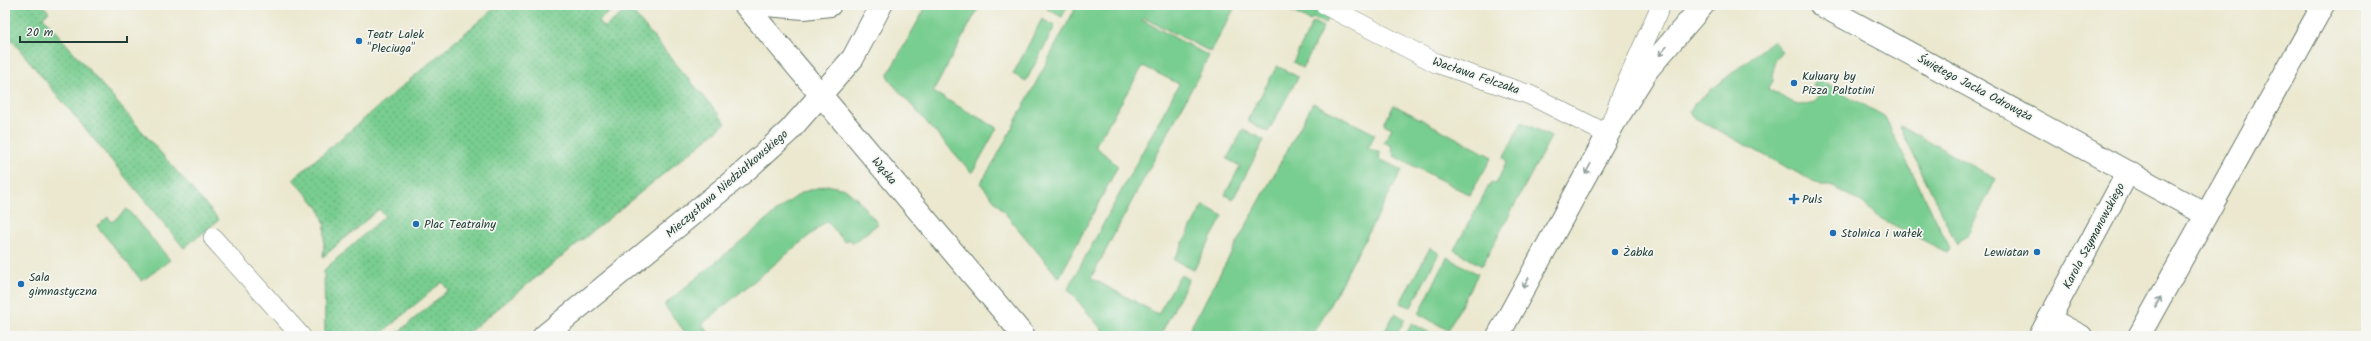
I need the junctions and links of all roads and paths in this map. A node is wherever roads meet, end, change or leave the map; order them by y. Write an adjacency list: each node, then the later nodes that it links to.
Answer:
1 (745, 5): 10 (street, Wąska)
2 (765, 5): 3 (street)
3 (830, 5)
4 (881, 5): 10 (street, Mieczysława Niedziałkowskiego)
5 (1325, 5): 11 (lane, Wacława Felczaka)
6 (1661, 5): 11 (lane)
7 (1702, 5): 11 (street, one-way to 11)
8 (1821, 5): 12 (street, Świętego Jacka Odrowąża)
9 (2323, 5): 13 (street)
10 (822, 96): 17 (street, Mieczysława Niedziałkowskiego); 18 (street, Wąska)
11 (1607, 134): 19 (street, one-way to 19)
12 (2128, 172): 13 (street, Karola Szymanowskiego); 15 (street, Karola Szymanowskiego)
13 (2205, 214): 21 (street, one-way to 13)
14 (213, 238): 16 (lane)
15 (2045, 327): 20 (street)
16 (301, 336)
17 (544, 336)
18 (1024, 336)
19 (1498, 336)
20 (2081, 336)
21 (2139, 336)

